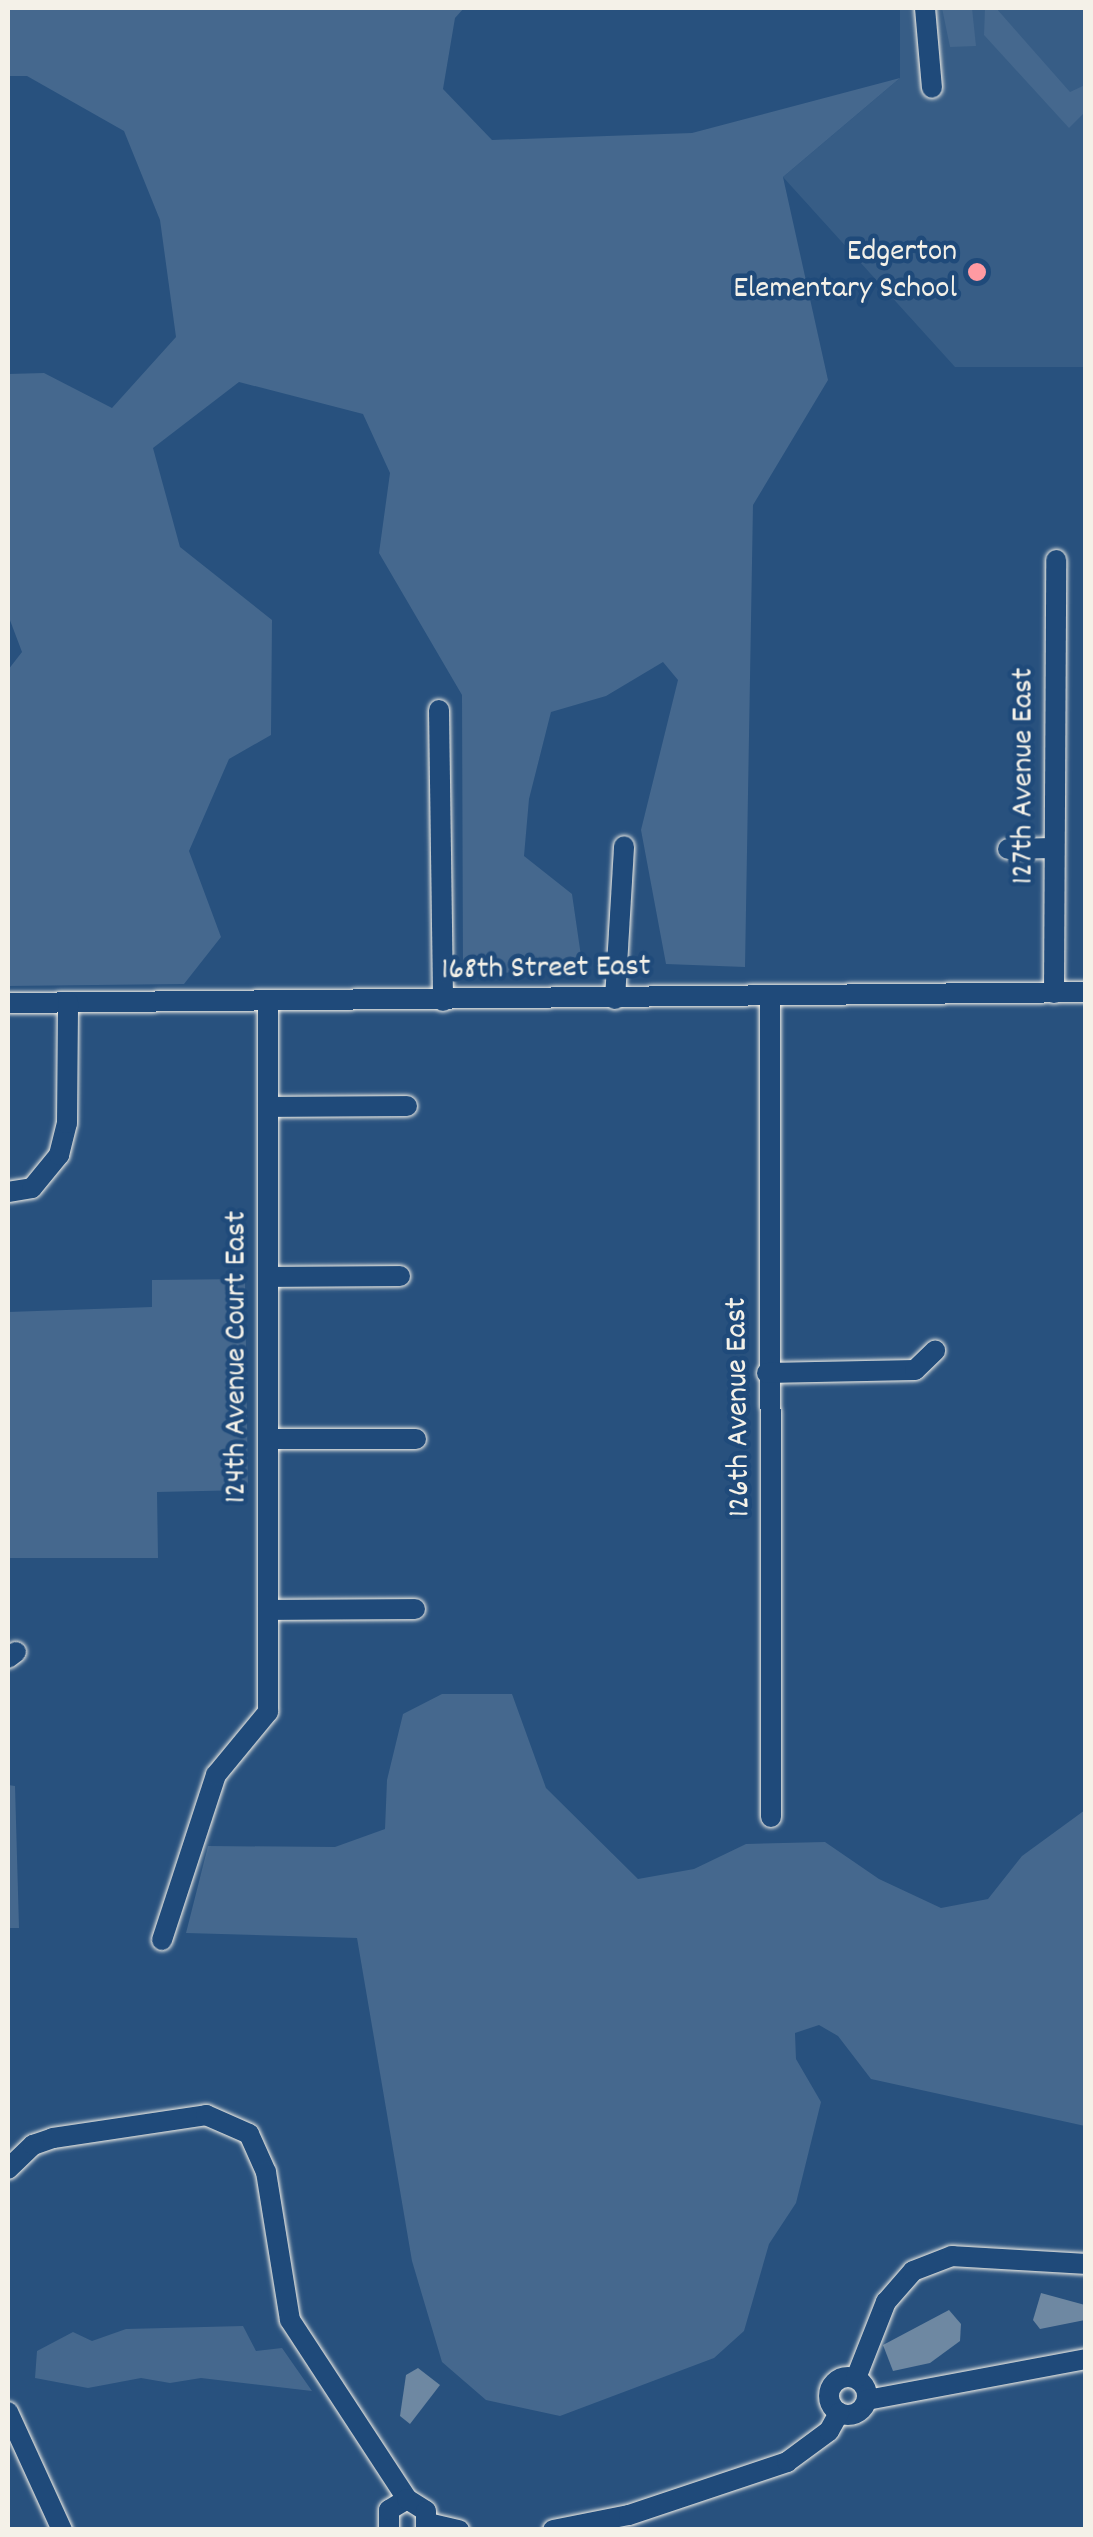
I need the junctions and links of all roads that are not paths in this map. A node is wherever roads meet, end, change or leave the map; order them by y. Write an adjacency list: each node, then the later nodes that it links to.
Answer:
1 (925, 8): 2 (street)
2 (932, 88)
3 (1056, 560): 6 (street, 127th Avenue East)
4 (439, 710): 12 (street)
5 (624, 846): 11 (street)
6 (1054, 848): 7 (street); 9 (street, 127th Avenue East)
7 (1008, 849)
8 (1086, 992): 9 (street, 168th Street East)
9 (1054, 993): 10 (street, 168th Street East)
10 (770, 996): 11 (street, 168th Street East); 22 (street, 126th Avenue East)
11 (616, 998): 12 (street, 168th Street East)
12 (443, 1001): 15 (street, 168th Street East)
13 (8, 1002): 14 (street, 168th Street East)
14 (68, 1002): 15 (street, 168th Street East); 18 (street)
15 (268, 1002): 17 (street, 124th Avenue Court East)
16 (408, 1106): 17 (street)
17 (268, 1108): 20 (street, 124th Avenue Court East)
18 (16, 1192)
19 (400, 1276): 20 (street)
20 (268, 1277): 24 (street, 124th Avenue Court East)
21 (935, 1351): 22 (street)
22 (767, 1373): 27 (street, 126th Avenue East)
23 (416, 1439): 24 (street)
24 (268, 1440): 26 (street, 124th Avenue Court East)
25 (415, 1608): 26 (street)
26 (268, 1610): 28 (street, 124th Avenue Court East)
27 (771, 1818)
28 (162, 1940)
29 (8, 2169): 36 (street)
30 (1086, 2264): 32 (street)
31 (1086, 2358): 33 (street)
32 (856, 2378): 33 (street); 35 (street)
33 (867, 2400): 35 (street)
34 (8, 2412): 39 (street)
35 (840, 2414): 37 (street)
36 (406, 2499): 38 (street); 40 (street)
37 (632, 2522): 42 (street)
38 (427, 2526): 41 (street)
39 (62, 2530)
40 (389, 2530)
41 (459, 2530)
42 (553, 2530)

